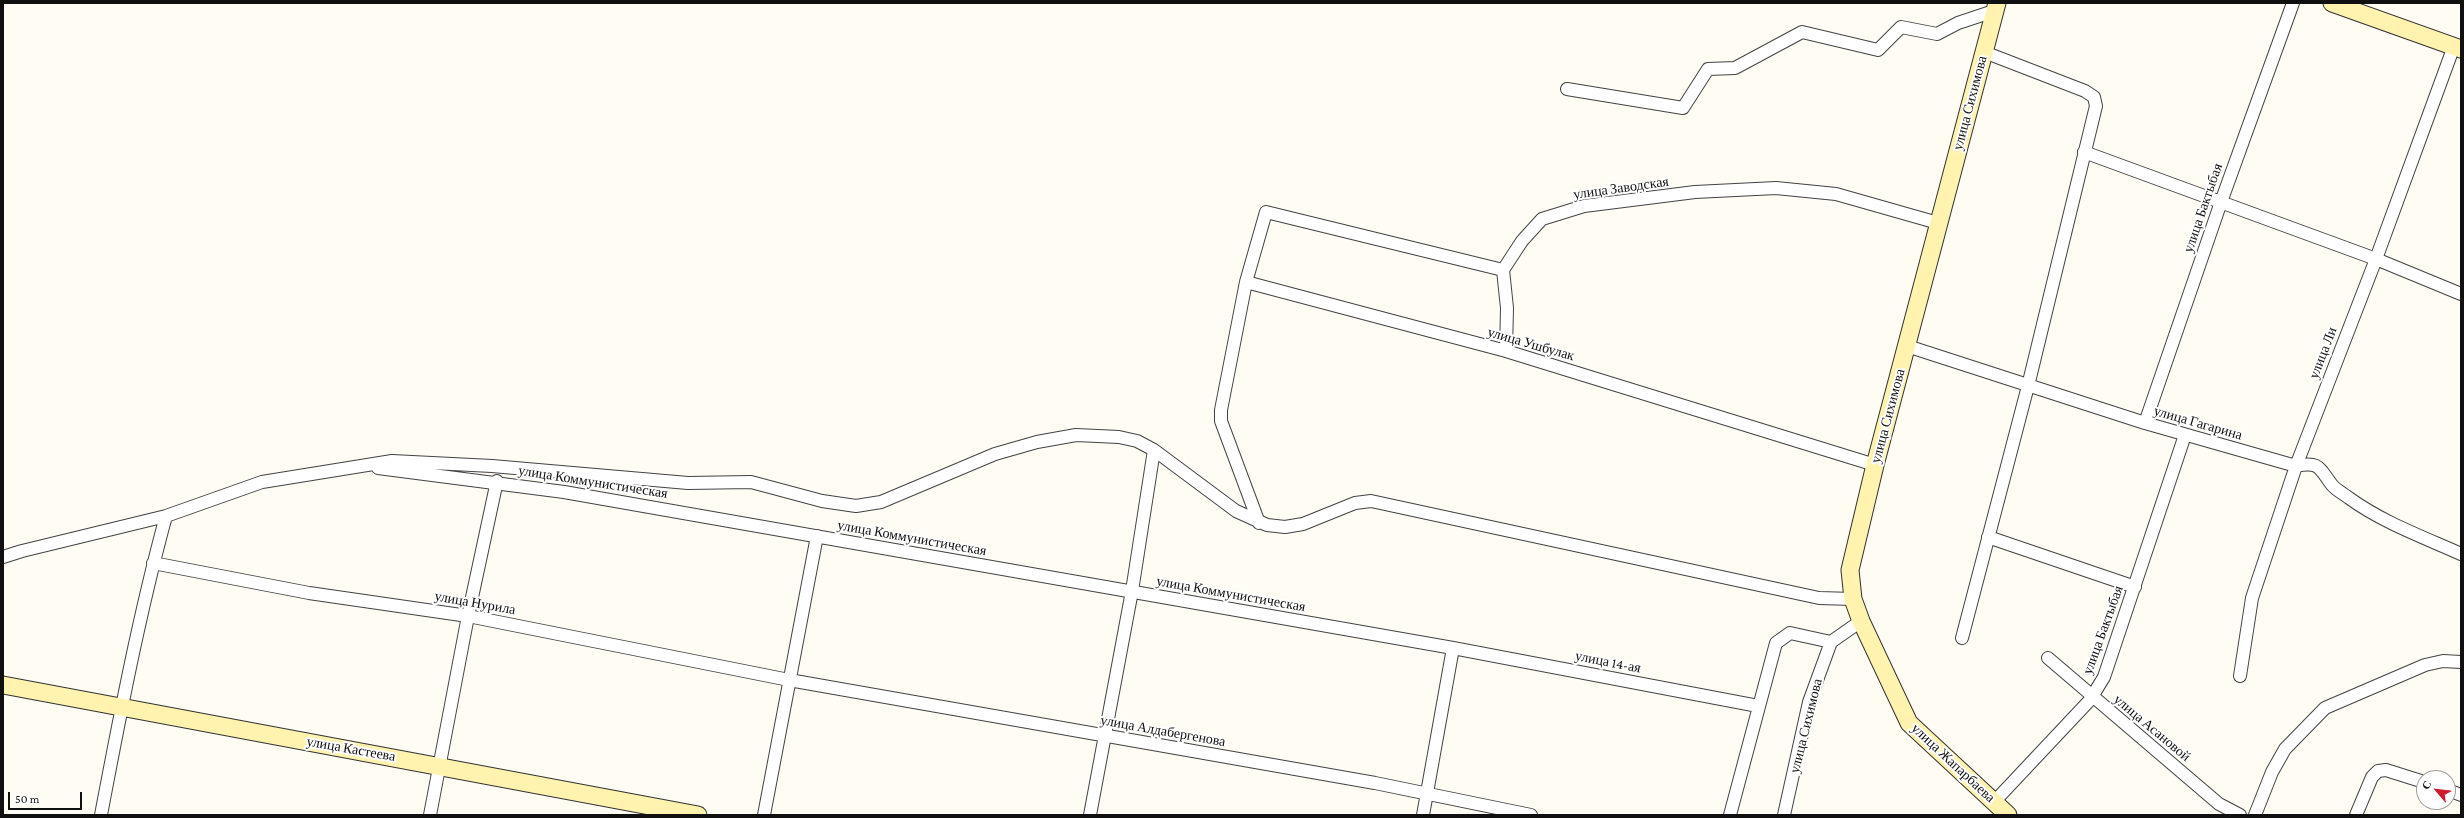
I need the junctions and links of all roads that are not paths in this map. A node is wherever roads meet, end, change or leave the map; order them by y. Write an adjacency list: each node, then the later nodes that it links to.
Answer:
1 (2293, 3): 8 (street, улица Бактыбая)
2 (2332, 3): 4 (street)
3 (1995, 7): 5 (street, улица Сихимова); 6 (street)
4 (2457, 47): 10 (street, улица Ли)
5 (1984, 52): 7 (street); 9 (street, улица Сихимова)
6 (1567, 89)
7 (2084, 152): 8 (street); 16 (street)
8 (2221, 202): 10 (street); 17 (street, улица Бактыбая)
9 (1938, 223): 11 (street, улица Заводская); 14 (street, улица Сихимова)
10 (2376, 259): 13 (street); 21 (street, улица Ли)
11 (1503, 270): 12 (street); 15 (street)
12 (1246, 282): 15 (street, улица Ушбулак); 25 (street)
13 (2461, 294)
14 (1907, 346): 16 (street, улица Гагарина); 20 (street, улица Сихимова)
15 (1506, 351): 20 (street, улица Ушбулак)
16 (2028, 386): 17 (street, улица Гагарина); 27 (street)
17 (2145, 423): 18 (street, улица Гагарина)
18 (2185, 435): 21 (street, улица Гагарина); 31 (street, улица Бактыбая)
19 (1154, 450): 22 (street); 25 (street); 32 (street)
20 (1875, 464): 33 (street, улица Сихимова)
21 (2296, 466): 28 (street, улица Гагарина); 41 (street, улица Ли)
22 (365, 467): 23 (street, улица Коммунистическая); 24 (street)
23 (497, 481): 26 (street, улица Коммунистическая); 34 (street)
24 (166, 516): 29 (street); 30 (street)
25 (1259, 523): 33 (street)
26 (817, 536): 32 (street, улица Коммунистическая); 42 (street)
27 (1988, 537): 31 (street); 36 (street)
28 (2461, 554)
29 (3, 557)
30 (153, 564): 34 (street, улица Нурила); 46 (street)
31 (2135, 587): 44 (street, улица Бактыбая)
32 (1132, 592): 38 (street, улица Коммунистическая); 47 (street)
33 (1853, 599): 35 (street, улица Сихимова)
34 (468, 616): 42 (street, улица Нурила); 48 (street)
35 (1861, 621): 37 (street); 51 (street, улица Жапарбаева)
36 (1962, 638)
37 (1831, 642): 45 (street); 60 (street, улица Сихимова)
38 (1453, 648): 45 (street, улица 14-ая); 50 (street)
39 (2048, 658): 44 (street, улица Асановой)
40 (2461, 662): 63 (street)
41 (2240, 676)
42 (789, 680): 47 (street, улица Алдабергенова); 55 (street)
43 (3, 685): 46 (street, улица Кастеева)
44 (2092, 697): 51 (street, улица Бактыбая); 62 (street, улица Асановой)
45 (1758, 706): 59 (street)
46 (122, 707): 48 (street, улица Кастеева); 52 (street)
47 (1105, 736): 50 (street, улица Алдабергенова); 56 (street)
48 (439, 765): 53 (street); 54 (street, улица Кастеева)
49 (2416, 779): 64 (street)
50 (1427, 794): 57 (street); 58 (street, улица Алдабергенова)
51 (1994, 802): 61 (street, улица Жапарбаева)
52 (102, 815)
53 (430, 815)
54 (698, 815)
55 (764, 815)
56 (1090, 815)
57 (1423, 815)
58 (1531, 815)
59 (1730, 815)
60 (1784, 815)
61 (2008, 815)
62 (2240, 815)
63 (2255, 815)
64 (2356, 815)

